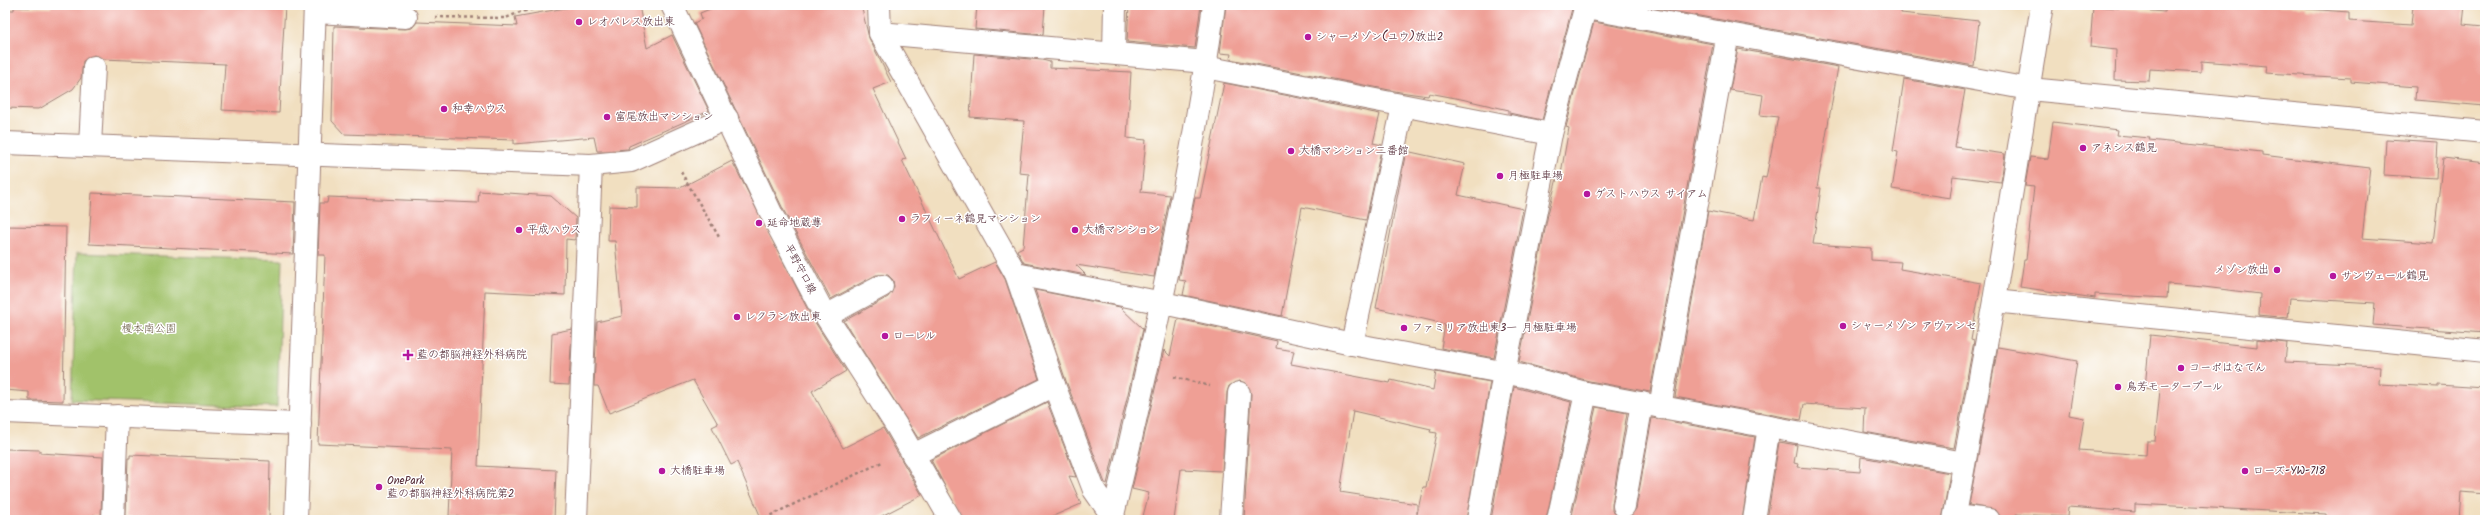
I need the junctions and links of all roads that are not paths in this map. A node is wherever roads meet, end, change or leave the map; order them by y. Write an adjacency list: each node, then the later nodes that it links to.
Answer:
1 (672, 5): 16 (street, 平野守口線)
2 (879, 5): 9 (street)
3 (1115, 5): 11 (street)
4 (1214, 5): 12 (street)
5 (2042, 5): 14 (street)
6 (1586, 7): 10 (street); 18 (street)
7 (315, 8): 8 (street); 21 (street)
8 (406, 17)
9 (880, 33): 11 (street); 23 (street)
10 (1728, 34): 14 (street); 34 (street)
11 (1114, 53): 12 (street)
12 (1206, 64): 15 (street); 26 (street)
13 (94, 67): 20 (street)
14 (2029, 89): 17 (street); 25 (street)
15 (1403, 106): 18 (street); 28 (street)
16 (727, 118): 22 (street); 27 (street, 平野守口線)
17 (2485, 132)
18 (1551, 134): 30 (street)
19 (5, 142): 20 (street)
20 (90, 146): 21 (street)
21 (310, 153): 22 (street); 37 (street)
22 (591, 165): 46 (street)
23 (1016, 274): 26 (street); 31 (street)
24 (882, 286): 27 (street)
25 (1994, 301): 29 (street); 40 (street)
26 (1163, 303): 28 (street); 42 (street)
27 (826, 316): 39 (street, 平野守口線)
28 (1352, 344): 30 (street)
29 (2485, 351)
30 (1504, 372): 33 (street); 49 (street)
31 (1054, 385): 39 (street); 42 (street)
32 (1240, 393): 48 (street)
33 (1586, 393): 34 (street); 50 (street)
34 (1651, 405): 38 (street); 41 (street)
35 (5, 412): 36 (street)
36 (118, 416): 37 (street); 44 (street)
37 (300, 424): 45 (street)
38 (1769, 427): 40 (street); 51 (street)
39 (911, 452): 47 (street, 平野守口線)
40 (1964, 463): 43 (street)
41 (1624, 506)
42 (1114, 517)
43 (1955, 518): 52 (street)
44 (113, 520)
45 (296, 520)
46 (576, 520)
47 (951, 520)
48 (1231, 520)
49 (1478, 520)
50 (1558, 520)
51 (1754, 520)
52 (1989, 520)

